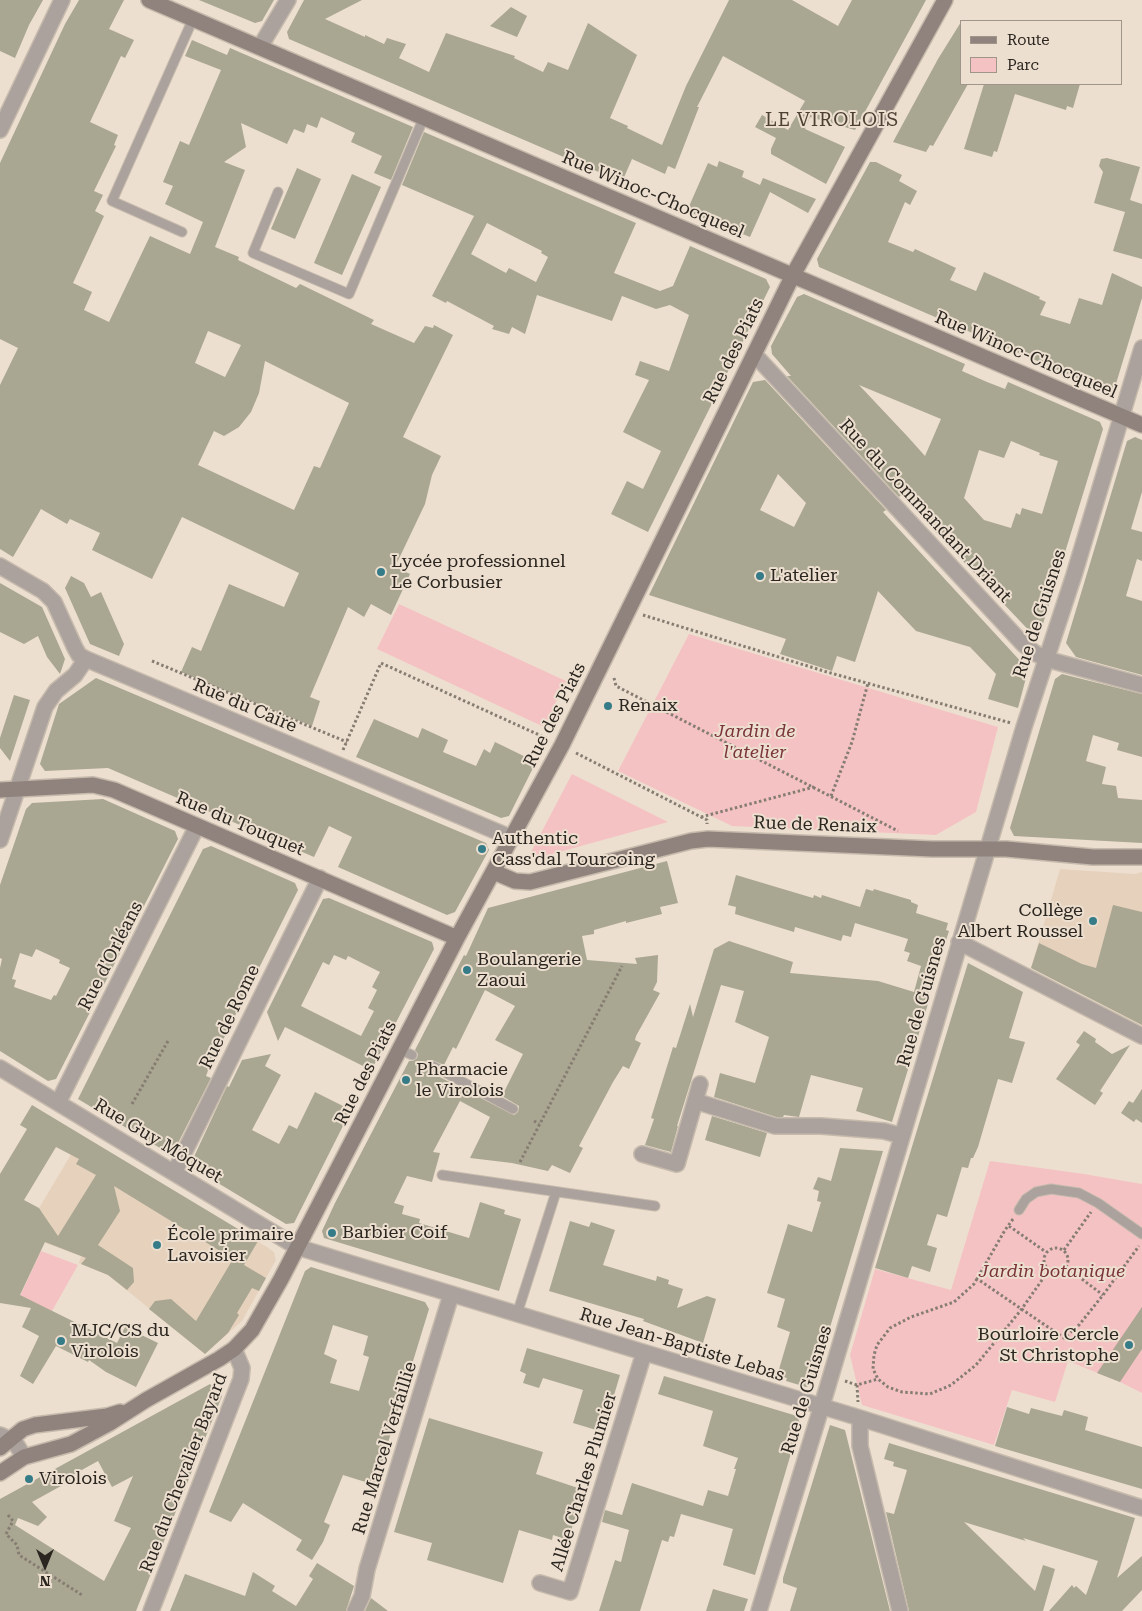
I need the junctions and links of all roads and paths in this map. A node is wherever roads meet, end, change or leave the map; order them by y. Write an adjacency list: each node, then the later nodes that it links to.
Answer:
1 (62, 0): 8 (street)
2 (150, 0): 5 (street, Rue Winoc-Chocqueel)
3 (288, 0): 6 (street)
4 (945, 0): 11 (street, Rue des Piats)
5 (193, 19): 6 (street, Rue Winoc-Chocqueel); 10 (lane)
6 (260, 47): 7 (street, Rue Winoc-Chocqueel)
7 (424, 117): 9 (lane); 11 (street, Rue Winoc-Chocqueel)
8 (0, 130)
9 (278, 192)
10 (182, 232)
11 (793, 275): 13 (street, Rue des Piats); 14 (street, Rue Winoc-Chocqueel)
12 (1142, 348): 14 (street, Rue de Guisnes)
13 (754, 354): 17 (street, Rue des Piats); 20 (street, Rue du Commandant Driant)
14 (1122, 417): 15 (street, Rue Winoc-Chocqueel); 20 (street, Rue de Guisnes)
15 (1142, 426)
16 (0, 566): 19 (street, Rue du Caire)
17 (628, 610): 18 (street, Rue des Piats); 22 (path)
18 (608, 652): 26 (street, Rue des Piats); 28 (path)
19 (86, 659): 27 (street, Rue du Caire); 29 (street)
20 (1046, 659): 23 (street, Rue du Commandant Driant); 24 (street, Rue de Guisnes)
21 (152, 661): 25 (path)
22 (868, 684): 24 (path); 31 (path)
23 (1142, 685)
24 (1024, 727): 38 (street, Rue de Guisnes)
25 (347, 742): 26 (path); 27 (path)
26 (562, 745): 32 (path); 35 (street, Rue des Piats)
27 (337, 764): 35 (street, Rue du Caire)
28 (814, 787): 31 (path); 32 (path)
29 (17, 789): 30 (street, Rue du Touquet); 33 (street, Rue du Touquet); 36 (street)
30 (0, 790)
31 (831, 796): 34 (path)
32 (700, 817): 37 (path)
33 (197, 826): 41 (street, Rue du Touquet); 51 (street, Rue d'Orléans)
34 (906, 836)
35 (512, 838): 40 (street, Rue des Piats)
36 (0, 840)
37 (708, 840): 38 (street, Rue de Renaix); 40 (street, Rue de Renaix)
38 (986, 850): 39 (street, Rue de Renaix); 43 (street, Rue de Guisnes)
39 (1142, 858)
40 (494, 872): 42 (street, Rue des Piats)
41 (320, 878): 42 (street, Rue du Touquet); 59 (street, Rue de Rome)
42 (457, 938): 68 (street, Rue des Piats)
43 (959, 942): 45 (street); 56 (street, Rue de Guisnes)
44 (622, 966): 55 (path)
45 (1142, 1036)
46 (168, 1041): 52 (path)
47 (433, 1066): 53 (lane)
48 (0, 1068): 51 (street, Rue Guy Môquet)
49 (700, 1084): 50 (street)
50 (695, 1101): 56 (street); 57 (street)
51 (58, 1103): 59 (street, Rue Guy Môquet)
52 (132, 1104)
53 (513, 1109)
54 (534, 1121): 55 (path)
55 (539, 1124): 58 (path)
56 (902, 1136): 80 (street, Rue de Guisnes)
57 (642, 1154)
58 (520, 1162)
59 (174, 1172): 68 (street, Rue Guy Môquet)
60 (442, 1175): 61 (lane)
61 (556, 1192): 63 (lane); 77 (lane)
62 (1098, 1203): 64 (lane); 66 (lane); 69 (path)
63 (655, 1206)
64 (1019, 1210): 65 (path)
65 (1010, 1226): 70 (path); 73 (path)
66 (1142, 1234)
67 (1142, 1241): 75 (path)
68 (297, 1247): 74 (street, Rue Jean-Baptiste Lebas); 78 (street, Rue des Piats)
69 (1064, 1250): 70 (path); 71 (path)
70 (1046, 1252): 72 (path)
71 (1066, 1267): 72 (path); 75 (path)
72 (1049, 1270): 76 (path)
73 (976, 1278): 76 (path); 81 (path)
74 (451, 1295): 77 (street, Rue Jean-Baptiste Lebas); 93 (street, Rue Marcel Verfaillie)
75 (1103, 1295): 76 (path)
76 (1021, 1310): 81 (path)
77 (517, 1314): 79 (street, Rue Jean-Baptiste Lebas)
78 (234, 1349): 82 (street, Rue des Piats); 92 (street, Rue du Chevalier Bayard)
79 (644, 1353): 83 (street, Rue Jean-Baptiste Lebas); 90 (street, Allée Charles Plumier)
80 (831, 1376): 81 (path); 83 (street, Rue de Guisnes)
81 (878, 1379)
82 (146, 1400): 85 (street, Rue des Piats); 86 (street, Rue des Piats)
83 (822, 1407): 84 (street, Rue Jean-Baptiste Lebas); 94 (street, Rue de Guisnes)
84 (860, 1418): 88 (street, Rue Jean-Baptiste Lebas); 95 (street)
85 (3, 1440): 86 (street)
86 (24, 1458): 87 (street, Rue des Piats)
87 (0, 1472)
88 (1142, 1508)
89 (8, 1515): 91 (path)
90 (540, 1583)
91 (82, 1596)
92 (151, 1611)
93 (356, 1611)
94 (760, 1611)
95 (900, 1611)

